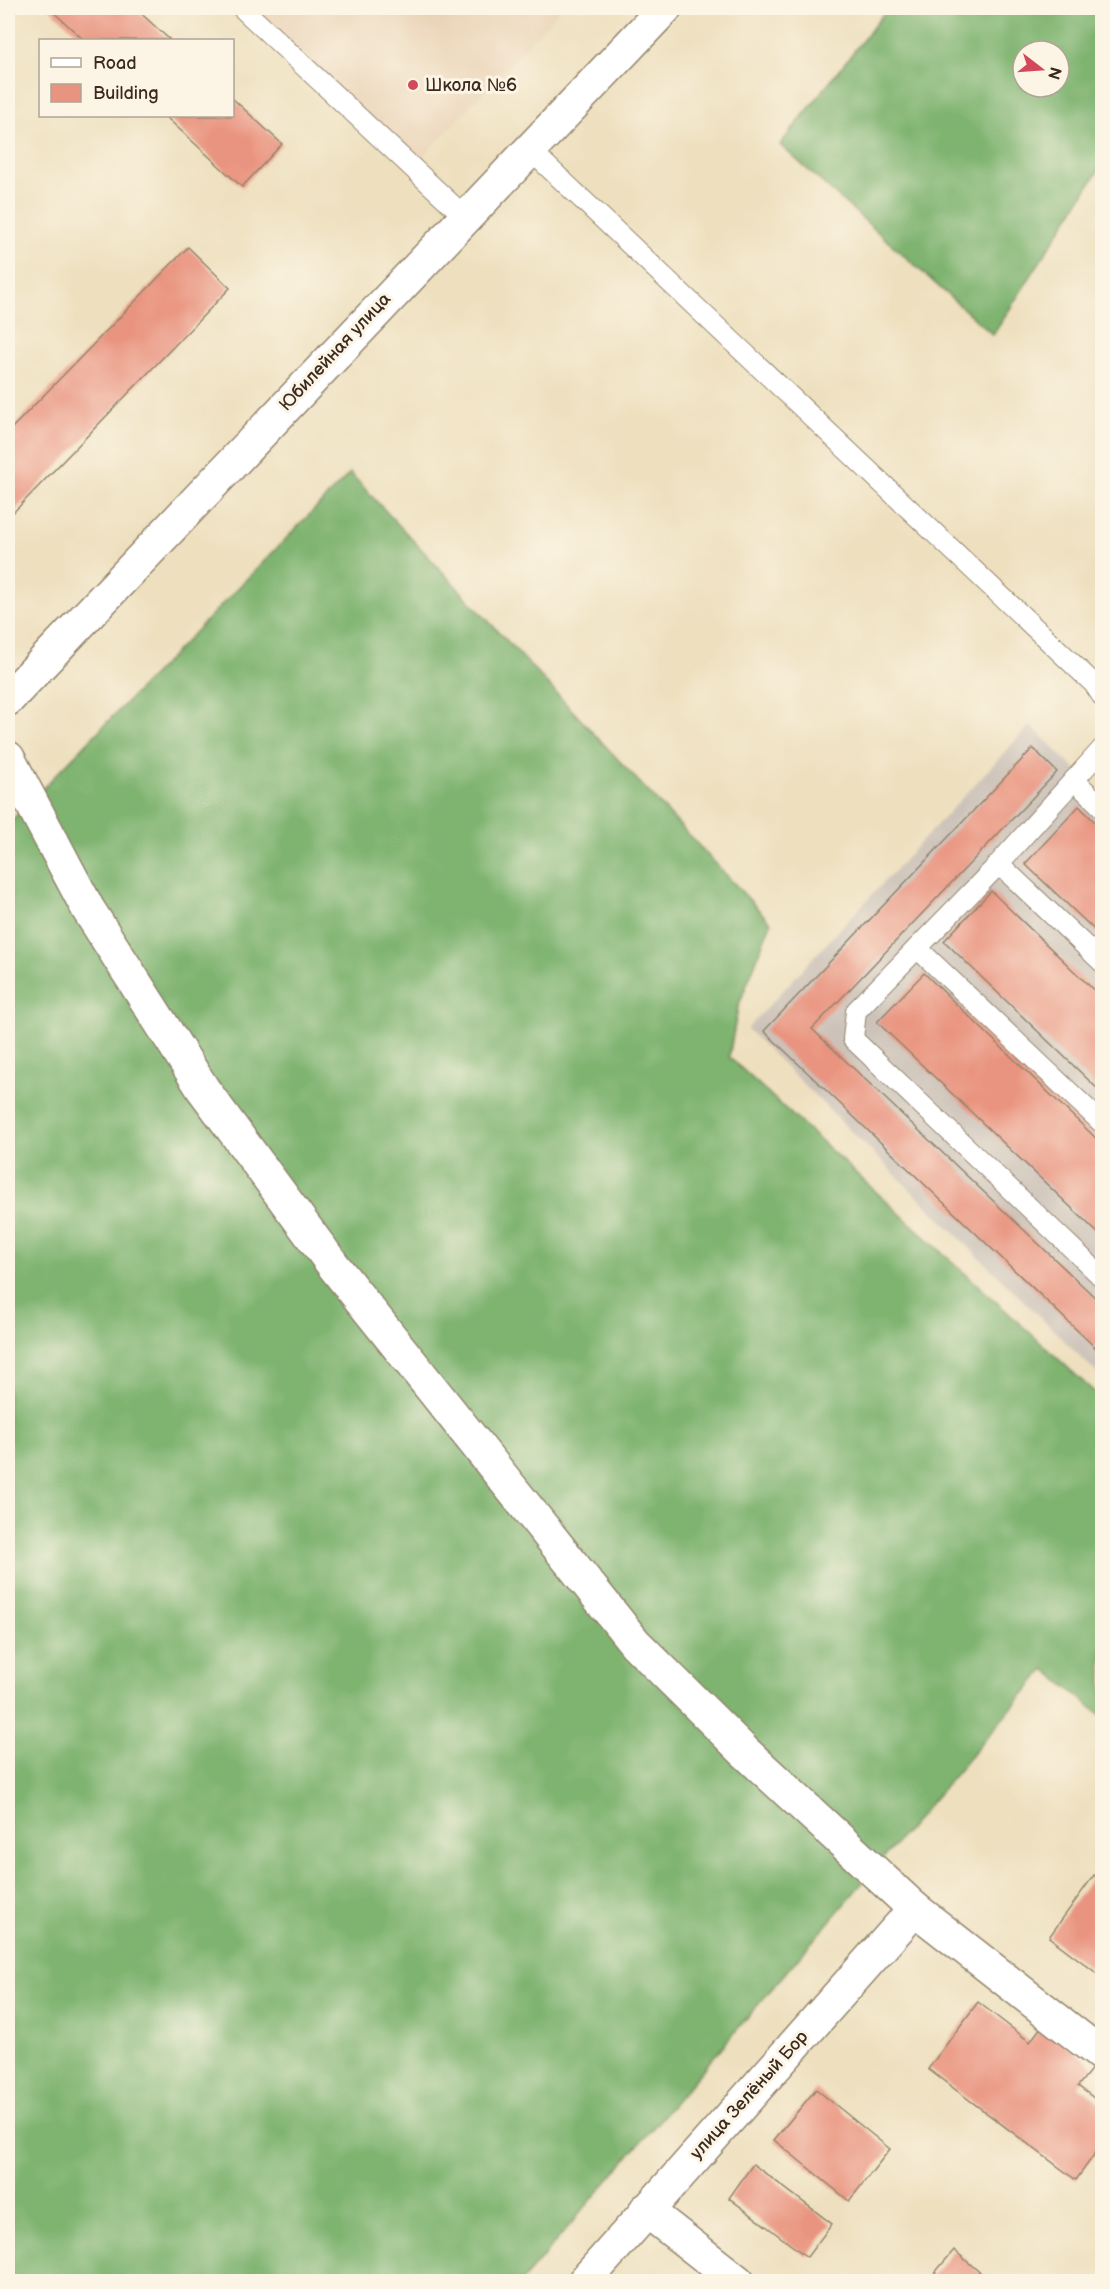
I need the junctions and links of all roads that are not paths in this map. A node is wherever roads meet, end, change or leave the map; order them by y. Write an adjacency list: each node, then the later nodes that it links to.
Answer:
1 (242, 8): 4 (lane)
2 (665, 8): 3 (street, Юбилейная улица)
3 (528, 148): 4 (street, Юбилейная улица); 5 (lane)
4 (464, 216): 6 (street, Юбилейная улица)
5 (1102, 696)
6 (8, 699)
7 (1102, 749): 9 (lane)
8 (8, 758): 16 (street)
9 (1074, 780): 10 (lane); 11 (lane)
10 (1102, 807)
11 (999, 864): 12 (lane); 13 (lane)
12 (917, 948): 14 (lane); 15 (lane)
13 (1102, 962)
14 (1102, 1123)
15 (1102, 1277)
16 (915, 1910): 17 (street); 18 (street, улица Зелёный Бор)
17 (1102, 2055)
18 (646, 2210): 19 (street, улица Зелёный Бор); 20 (street)
19 (584, 2282)
20 (738, 2282)

